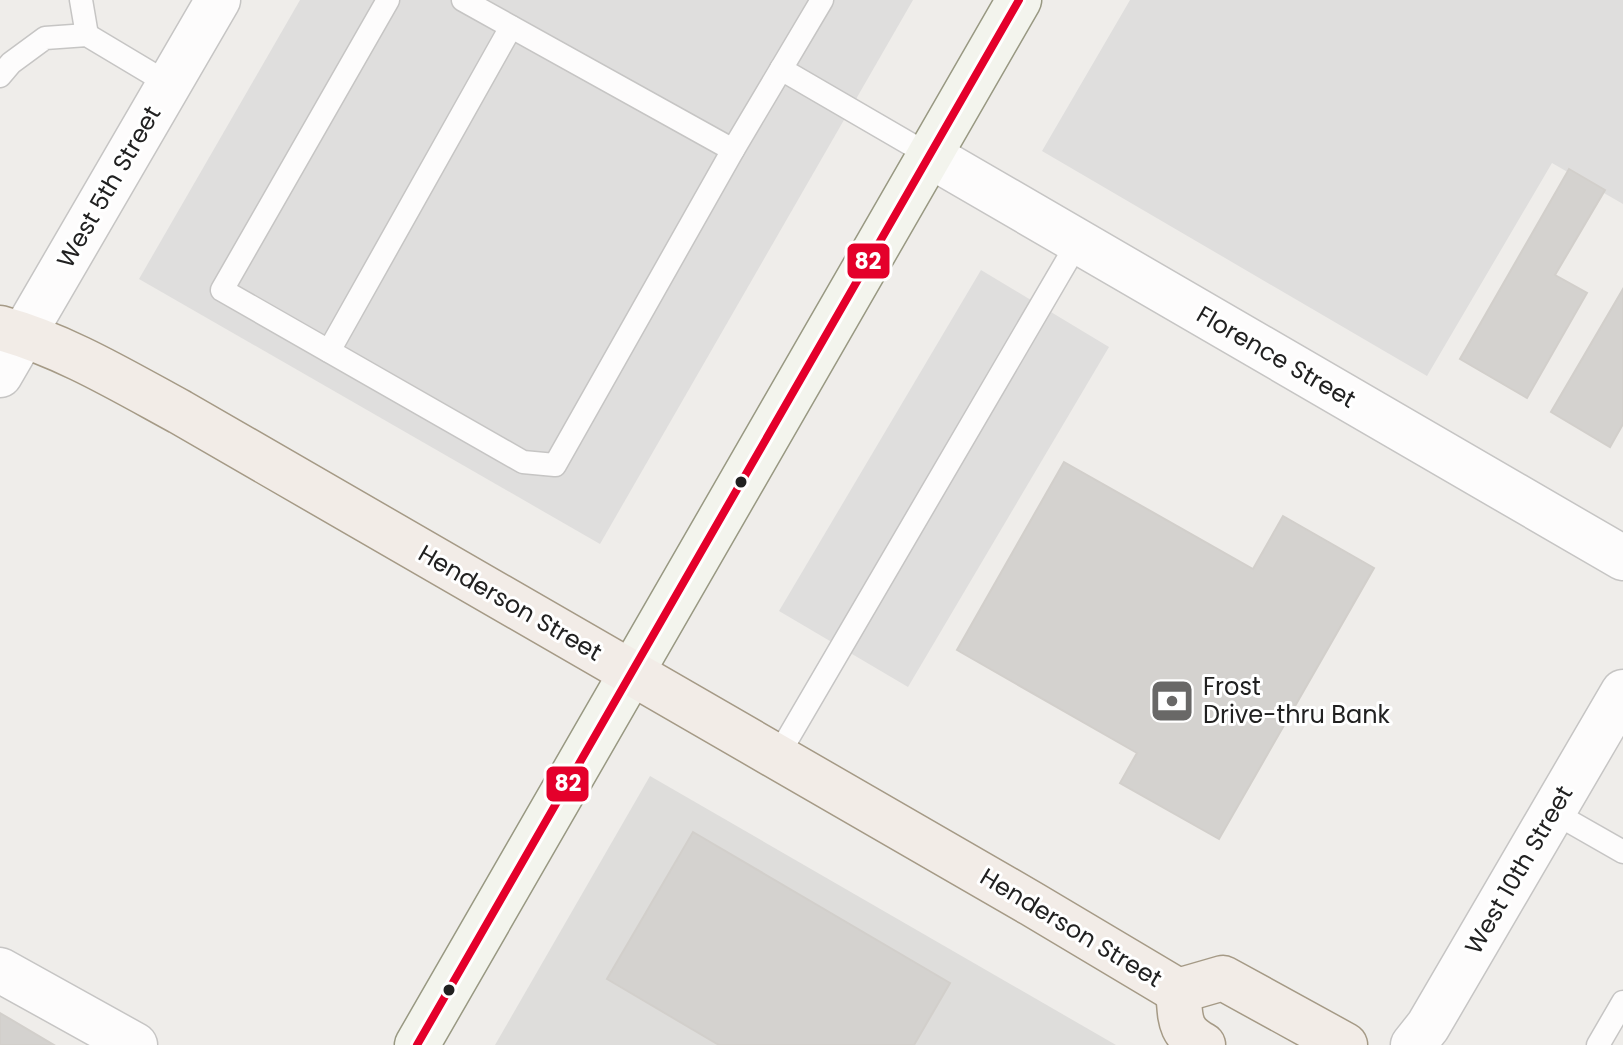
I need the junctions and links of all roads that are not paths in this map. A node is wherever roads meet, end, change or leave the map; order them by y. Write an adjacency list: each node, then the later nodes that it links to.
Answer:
1 (81, 0): 8 (lane)
2 (218, 0): 11 (street, West 5th Street)
3 (388, 0): 16 (lane)
4 (463, 0): 7 (lane)
5 (822, 0): 9 (lane)
6 (1019, 0): 13 (main road)
7 (511, 27): 12 (lane); 16 (lane)
8 (87, 35): 10 (lane); 11 (lane)
9 (781, 69): 12 (lane); 13 (lane)
10 (0, 76)
11 (169, 84): 15 (street, West 5th Street)
12 (733, 150): 16 (lane)
13 (929, 155): 14 (street, Florence Street); 19 (main road)
14 (1078, 242): 18 (street, Florence Street); 21 (lane)
15 (8, 324): 17 (street, West 5th Street); 19 (main road, Henderson Street)
16 (329, 351)
17 (0, 375)
18 (1623, 558)
19 (631, 673): 21 (main road, Henderson Street); 28 (main road)
20 (1623, 692): 22 (street, West 10th Street)
21 (777, 757): 25 (main road, Henderson Street)
22 (1553, 812): 23 (lane); 31 (street, West 10th Street)
23 (1623, 852)
24 (0, 970): 27 (street)
25 (1178, 991): 29 (main road, Henderson Street); 30 (main road, Henderson Street)
26 (1623, 1002): 32 (lane)
27 (135, 1045)
28 (417, 1045)
29 (1203, 1045)
30 (1345, 1045)
31 (1413, 1045)
32 (1598, 1045)

